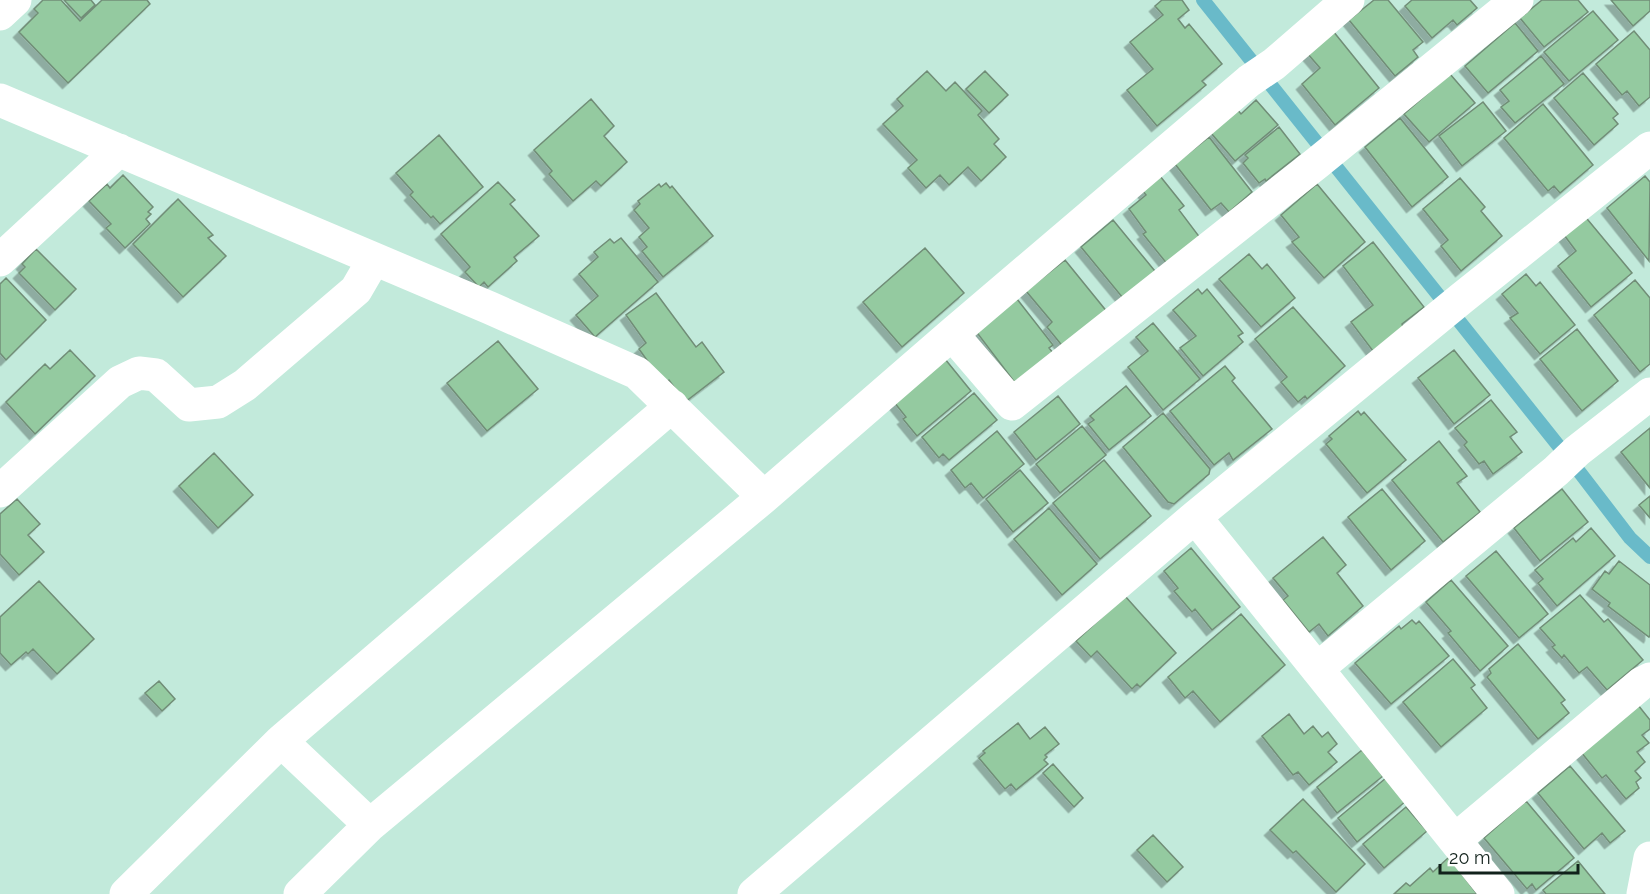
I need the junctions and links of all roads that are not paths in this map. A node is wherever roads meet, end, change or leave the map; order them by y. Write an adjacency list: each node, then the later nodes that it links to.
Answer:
1 (15, 0): 4 (street)
2 (1348, 0): 10 (street)
3 (1517, 0): 10 (street)
4 (0, 14)
5 (0, 100): 7 (street)
6 (1650, 148): 15 (street)
7 (118, 150): 8 (street); 9 (street)
8 (0, 260)
9 (374, 260): 12 (street); 13 (street)
10 (952, 333): 14 (street)
11 (1650, 394): 16 (street)
12 (672, 406): 14 (street); 18 (street)
13 (0, 491)
14 (764, 497): 19 (street)
15 (1195, 517): 16 (street); 24 (street)
16 (1317, 669): 20 (street)
17 (1650, 679): 20 (street)
18 (281, 741): 19 (street); 22 (street)
19 (370, 825): 23 (street)
20 (1455, 840): 25 (street)
21 (1650, 858): 26 (street)
22 (126, 894)
23 (300, 894)
24 (754, 894)
25 (1498, 894)
26 (1643, 894)

